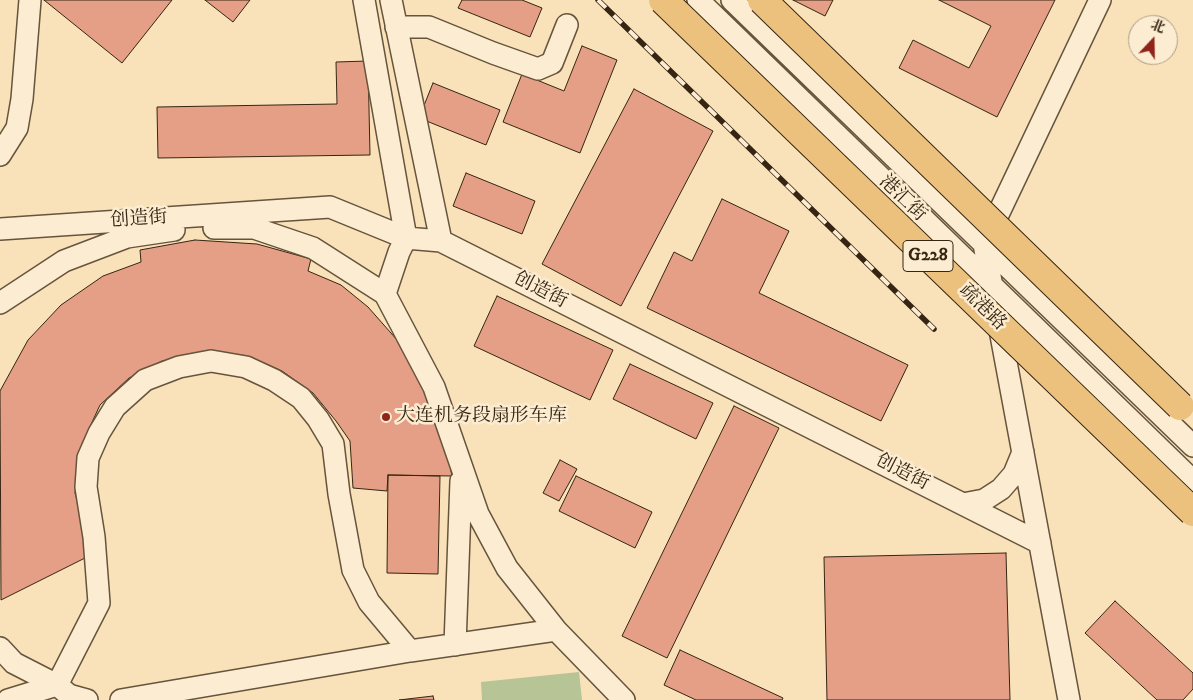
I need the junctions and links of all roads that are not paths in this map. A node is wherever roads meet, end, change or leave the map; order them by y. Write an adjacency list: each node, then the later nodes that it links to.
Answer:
1 (30, 0): 11 (street)
2 (364, 0): 15 (street)
3 (391, 0): 10 (street)
4 (663, 0): 27 (highway, 疏港路 / G228, bridge)
5 (698, 0): 18 (street, 港汇街)
6 (732, 0): 13 (street, 港汇街)
7 (762, 0): 21 (highway, bridge)
8 (1100, 0): 12 (street)
9 (567, 25): 10 (street)
10 (396, 27): 16 (street)
11 (0, 155)
12 (1002, 208): 13 (street); 17 (street)
13 (961, 222): 17 (street, 港汇街)
14 (0, 229): 15 (street, 创造街)
15 (406, 238): 16 (street, 创造街); 19 (street)
16 (441, 241): 26 (street, 创造街)
17 (984, 244): 18 (street); 22 (street, 港汇街)
18 (992, 286): 23 (street); 25 (street, 港汇街)
19 (385, 294): 20 (street); 24 (street)
20 (0, 303)
21 (1180, 406)
22 (1193, 446)
23 (1023, 452): 26 (street); 28 (street)
24 (461, 467): 29 (street); 30 (street)
25 (1193, 481)
26 (963, 504): 28 (street, 创造街)
27 (1193, 512)
28 (1040, 543): 38 (street)
29 (556, 630): 30 (street); 37 (street)
30 (454, 646): 32 (street)
31 (0, 648): 33 (street)
32 (410, 651): 33 (street); 36 (street)
33 (60, 692): 34 (street); 35 (street)
34 (8, 700)
35 (87, 700)
36 (121, 700)
37 (624, 700)
38 (1069, 700)

